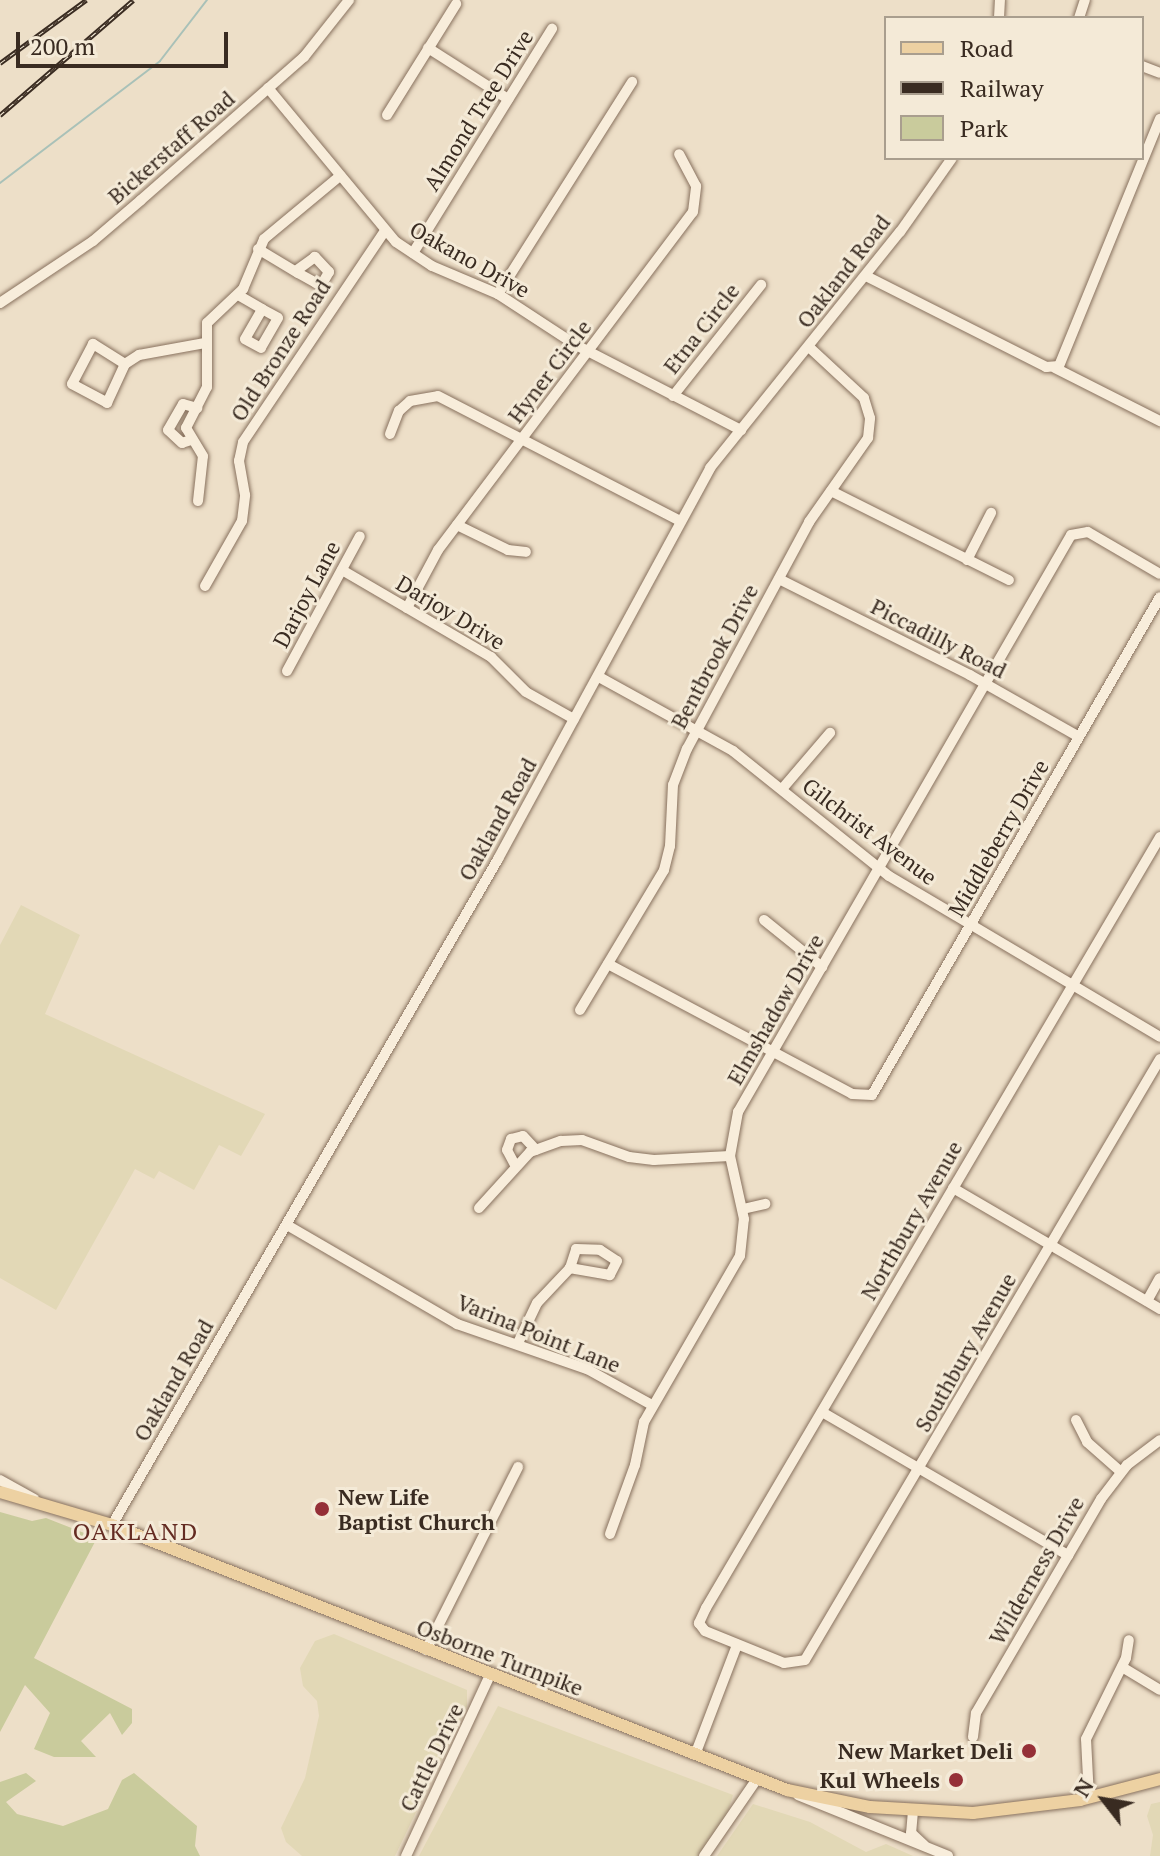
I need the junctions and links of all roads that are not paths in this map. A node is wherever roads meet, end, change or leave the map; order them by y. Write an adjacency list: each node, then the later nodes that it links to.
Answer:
1 (349, 0): 6 (street, Bickerstaff Road)
2 (456, 4): 4 (street)
3 (552, 29): 7 (street, Almond Tree Drive)
4 (428, 48): 7 (street); 8 (street)
5 (632, 82): 19 (street)
6 (268, 88): 12 (street, Oakano Drive); 21 (street, Bickerstaff Road)
7 (508, 99): 15 (street, Almond Tree Drive)
8 (387, 115)
9 (1160, 119): 27 (street)
10 (679, 154): 25 (street, Hyner Circle)
11 (951, 160): 17 (street, Oakland Road)
12 (340, 176): 13 (street, Oakano Drive); 14 (street)
13 (384, 232): 15 (street, Oakano Drive); 47 (street, Old Bronze Road)
14 (258, 249): 16 (street); 20 (street)
15 (413, 253): 19 (street, Oakano Drive)
16 (296, 271)
17 (866, 276): 24 (street, Oakland Road); 27 (street)
18 (761, 285): 28 (street, Etna Circle)
19 (498, 294): 25 (street, Oakano Drive)
20 (238, 295): 22 (street); 23 (street)
21 (0, 303)
22 (262, 309)
23 (205, 343): 26 (street); 29 (street)
24 (809, 347): 31 (street, Oakland Road); 35 (street, Bentbrook Drive)
25 (589, 351): 28 (street, Oakano Drive); 33 (street, Hyner Circle)
26 (125, 364): 26 (street)
27 (1055, 368): 30 (street)
28 (673, 396): 31 (street, Oakano Drive)
29 (197, 408): 34 (street); 34 (street)
30 (1160, 421)
31 (741, 430): 38 (street, Oakland Road)
32 (390, 434): 33 (street)
33 (523, 438): 38 (street); 39 (street, Hyner Circle)
34 (191, 440): 36 (street)
35 (831, 491): 42 (street); 45 (street, Bentbrook Drive)
36 (198, 501)
37 (991, 513): 42 (street)
38 (680, 521): 51 (street, Oakland Road)
39 (457, 525): 41 (street); 49 (street, Hyner Circle)
40 (360, 536): 43 (street, Darjoy Lane)
41 (526, 552)
42 (967, 560): 46 (street)
43 (342, 570): 49 (street, Darjoy Drive); 50 (street, Darjoy Lane)
44 (1160, 574): 52 (street, Elmshadow Drive)
45 (779, 579): 52 (street, Piccadilly Road); 54 (street, Bentbrook Drive)
46 (1009, 580)
47 (205, 586)
48 (1160, 597): 56 (street, Middleberry Drive)
49 (407, 608): 53 (street, Darjoy Drive)
50 (287, 671)
51 (599, 677): 53 (street, Oakland Road); 54 (street, Gilchrist Avenue)
52 (985, 683): 56 (street, Piccadilly Road); 59 (street, Elmshadow Drive)
53 (574, 719): 76 (street, Oakland Road)
54 (697, 730): 57 (street, Gilchrist Avenue); 62 (street, Bentbrook Drive)
55 (830, 733): 57 (street)
56 (1079, 737): 61 (street, Middleberry Drive)
57 (782, 789): 59 (street, Gilchrist Avenue)
58 (1160, 837): 64 (street, Northbury Avenue)
59 (879, 868): 61 (street, Gilchrist Avenue); 63 (street, Elmshadow Drive)
60 (764, 920): 63 (street)
61 (971, 926): 64 (street, Gilchrist Avenue); 67 (street, Middleberry Drive)
62 (608, 964): 65 (street, Bentbrook Drive); 67 (street)
63 (822, 967): 67 (street, Elmshadow Drive)
64 (1072, 985): 66 (street, Gilchrist Avenue); 72 (street, Northbury Avenue)
65 (580, 1010)
66 (1160, 1037)
67 (773, 1052): 70 (street, Elmshadow Drive)
68 (1160, 1059): 77 (street, Southbury Avenue)
69 (536, 1150): 70 (street); 71 (street); 71 (street)
70 (730, 1156): 75 (street, Elmshadow Drive)
71 (515, 1165): 74 (street)
72 (953, 1188): 77 (street); 84 (street, Northbury Avenue)
73 (765, 1204): 75 (street)
74 (479, 1208)
75 (743, 1209): 83 (street, Elmshadow Drive)
76 (287, 1225): 82 (street, Varina Point Lane); 93 (street, Oakland Road)
77 (1051, 1245): 80 (street); 88 (street, Southbury Avenue)
78 (570, 1268): 82 (street)
79 (1160, 1278): 80 (street)
80 (1147, 1301): 81 (street)
81 (1160, 1309)
82 (518, 1343): 83 (street, Varina Point Lane)
83 (652, 1405): 94 (street, Elmshadow Drive)
84 (822, 1412): 88 (street); 97 (street, Northbury Avenue)
85 (1076, 1420): 89 (street)
86 (1160, 1440): 89 (street, Wilderness Drive)
87 (518, 1467): 98 (street)
88 (920, 1468): 95 (street); 97 (street, Southbury Avenue)
89 (1121, 1472): 95 (street, Wilderness Drive)
90 (0, 1480): 92 (street)
91 (0, 1492): 92 (main road, Osborne Turnpike)
92 (36, 1500): 93 (main road, Osborne Turnpike)
93 (112, 1525): 98 (main road, Osborne Turnpike)
94 (610, 1534)
95 (1068, 1555): 102 (street, Wilderness Drive)
96 (1129, 1640): 99 (street)
97 (737, 1645): 103 (street)
98 (426, 1650): 100 (main road, Osborne Turnpike)
99 (1122, 1667): 101 (street); 107 (street)
100 (490, 1675): 103 (main road, Osborne Turnpike); 112 (street, Cattle Drive)
101 (1160, 1690)
102 (973, 1737)
103 (695, 1755): 104 (main road, Osborne Turnpike)
104 (757, 1779): 106 (main road, Osborne Turnpike); 113 (street)
105 (1160, 1779): 107 (main road)
106 (787, 1790): 108 (main road); 110 (street, Osborne Turnpike)
107 (1089, 1798): 109 (main road)
108 (862, 1805): 109 (main road); 110 (street)
109 (913, 1811): 111 (street)
110 (857, 1822): 111 (street, Osborne Turnpike)
111 (933, 1850): 114 (street, Osborne Turnpike)
112 (406, 1856)
113 (704, 1856)
114 (948, 1856)

